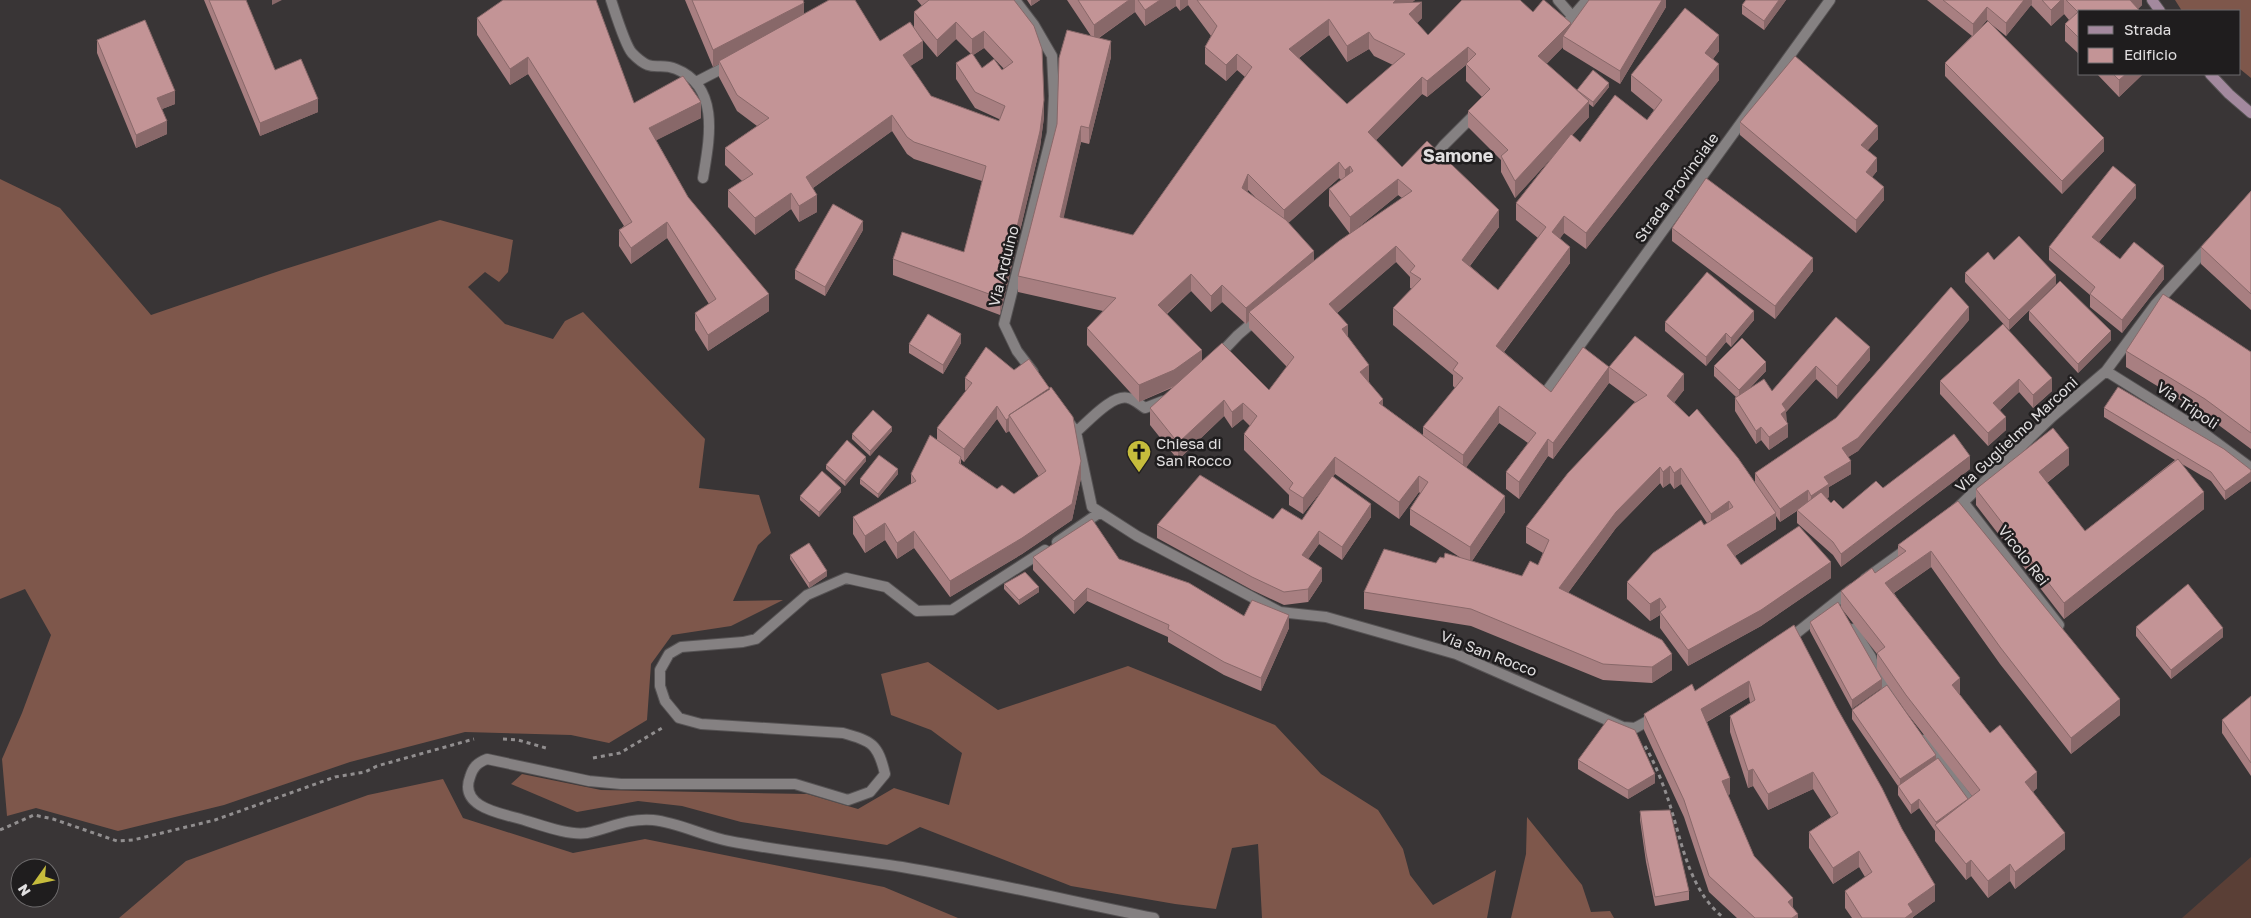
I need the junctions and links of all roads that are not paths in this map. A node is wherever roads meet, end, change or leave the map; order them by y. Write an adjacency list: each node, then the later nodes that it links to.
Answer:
1 (611, 0): 10 (street)
2 (1015, 0): 19 (street, Via Arduino)
3 (1558, 0): 6 (street)
4 (1587, 0): 6 (street)
5 (1830, 0): 20 (street, Strada Provinciale)
6 (1572, 16): 7 (street)
7 (1561, 30)
8 (739, 59): 10 (street)
9 (2211, 75): 12 (main road)
10 (696, 82): 14 (street)
11 (1481, 109): 13 (street)
12 (2251, 113)
13 (1431, 161)
14 (703, 178)
15 (2214, 241): 18 (street, Via Guglielmo Marconi)
16 (1267, 310): 17 (street)
17 (1209, 365)
18 (2106, 371): 24 (street, Via Tripoli); 25 (street, Via Guglielmo Marconi)
19 (1038, 380)
20 (1546, 392)
21 (1174, 394): 23 (street)
22 (1060, 410): 23 (street)
23 (1076, 432): 26 (street)
24 (2251, 468)
25 (1964, 503): 27 (street, Via Guglielmo Marconi); 30 (street, Vicolo Rei)
26 (1099, 514): 33 (street, Via San Rocco); 36 (street)
27 (1942, 521)
28 (1920, 539): 29 (street)
29 (1839, 609): 31 (street); 32 (street)
30 (2059, 625)
31 (1777, 646)
32 (1899, 706)
33 (1661, 714)
34 (1920, 734): 35 (street)
35 (1973, 806)
36 (1154, 918)

